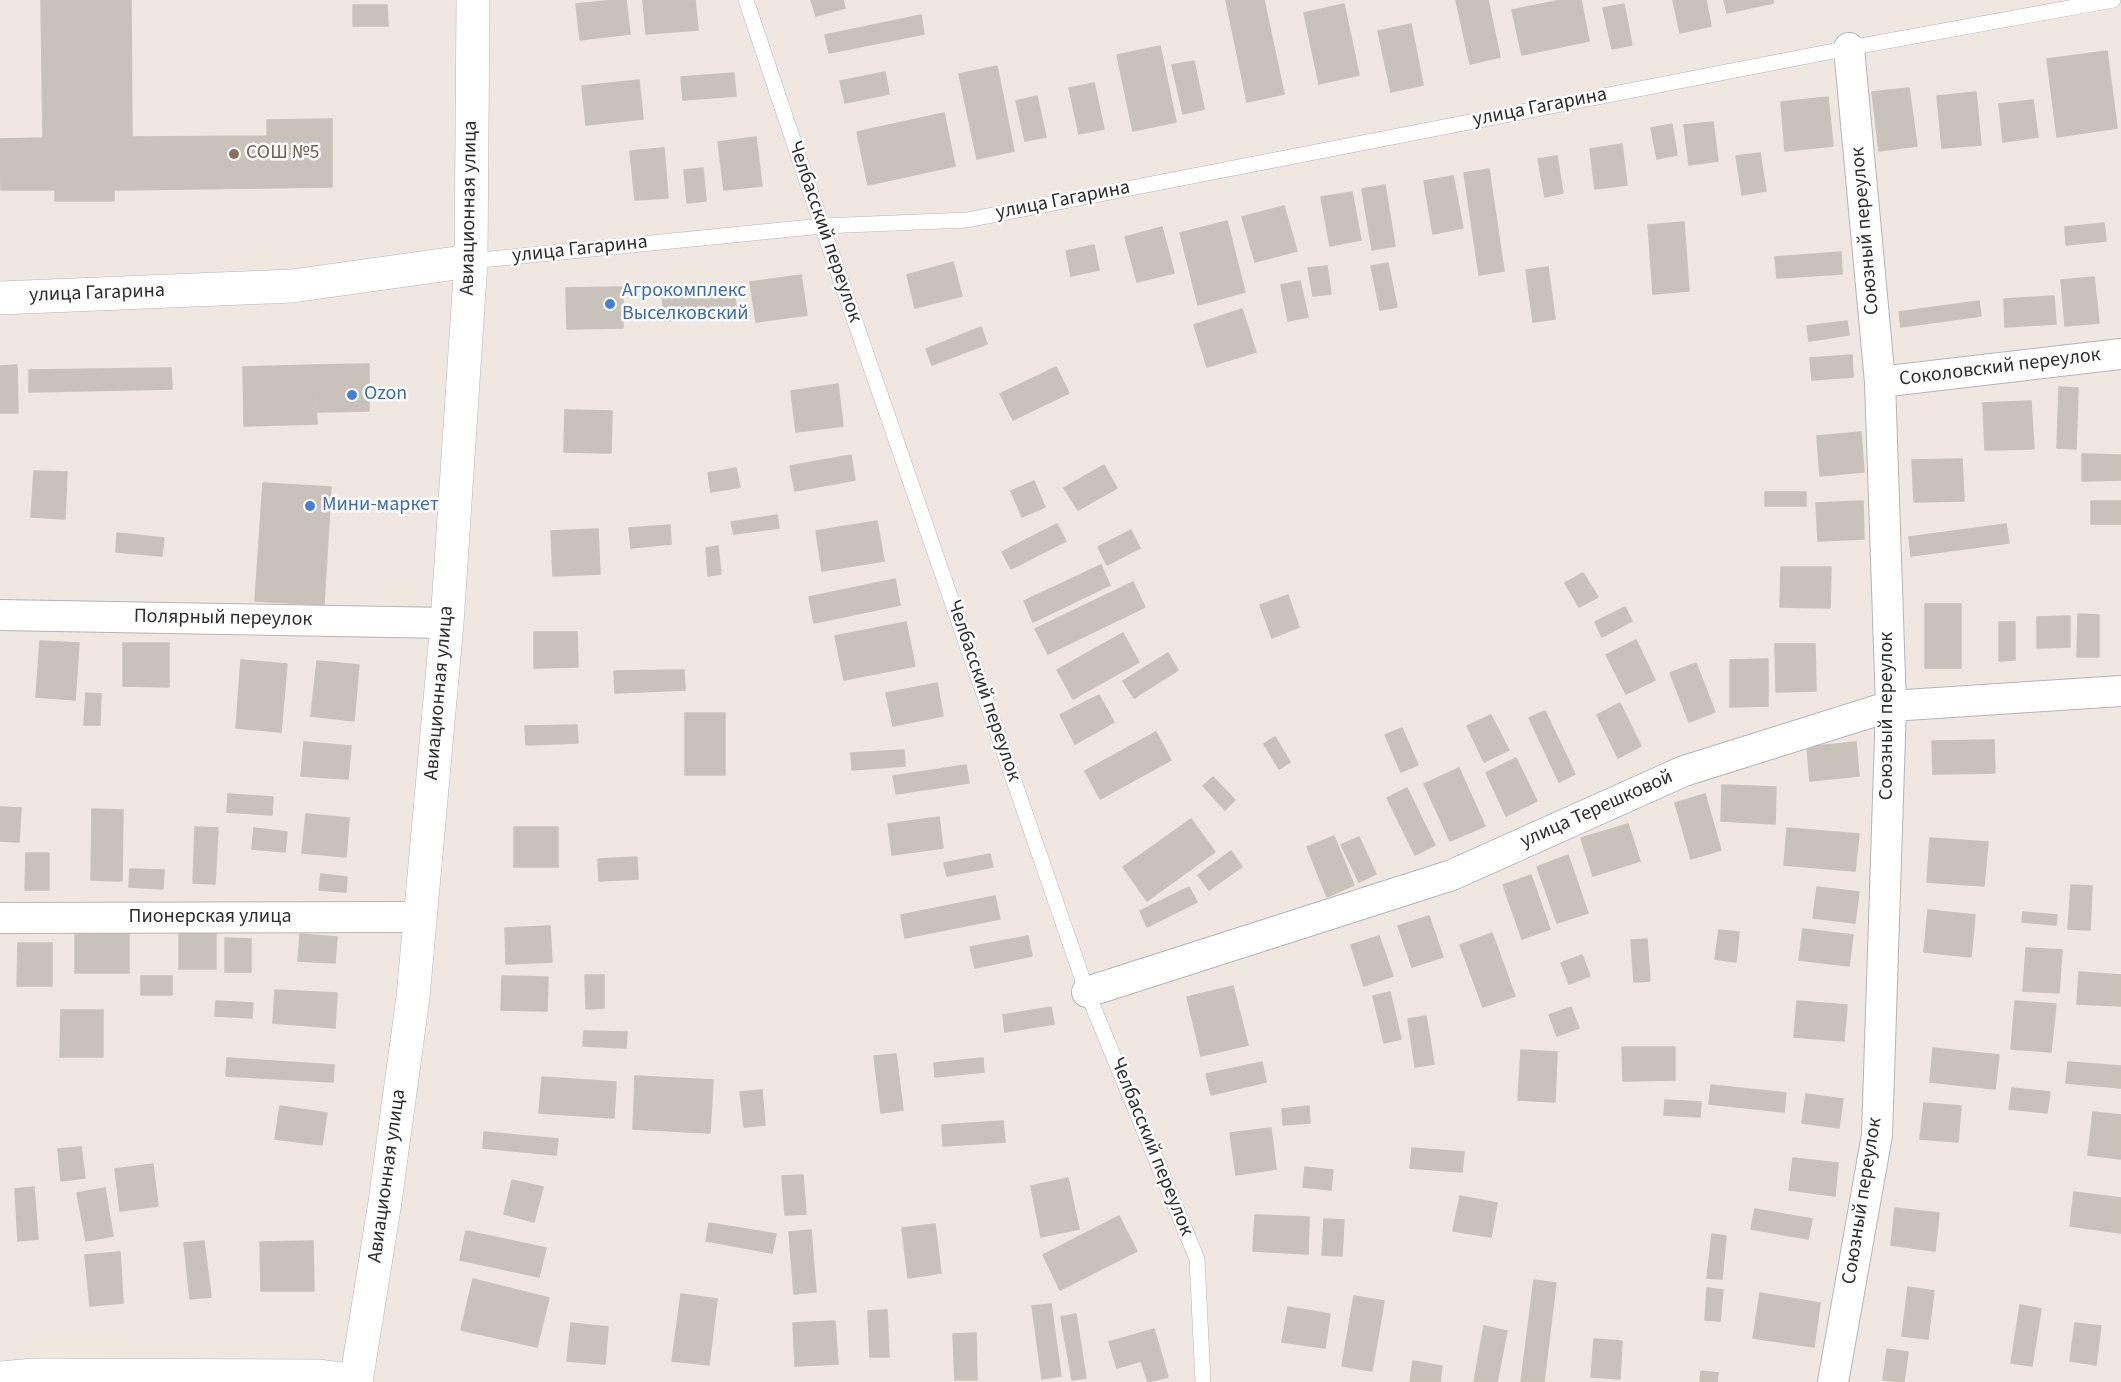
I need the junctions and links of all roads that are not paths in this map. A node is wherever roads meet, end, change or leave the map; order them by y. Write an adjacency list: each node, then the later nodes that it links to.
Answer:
1 (473, 0): 6 (main road, Авиационная улица)
2 (747, 0): 5 (lane, Челбасский переулок)
3 (2113, 0): 4 (lane, улица Гагарина)
4 (1849, 48): 5 (lane, улица Гагарина); 9 (street, Союзный переулок)
5 (822, 226): 6 (lane, улица Гагарина); 16 (lane, Челбасский переулок)
6 (471, 261): 7 (main road, улица Гагарина); 11 (main road, Авиационная улица)
7 (0, 298)
8 (2121, 354): 9 (street, Соколовский переулок)
9 (1880, 382): 13 (street, Союзный переулок)
10 (0, 615): 11 (street, Полярный переулок)
11 (447, 623): 14 (main road, Авиационная улица)
12 (2121, 691): 13 (street, улица Терешковой)
13 (1891, 706): 16 (street, улица Терешковой); 20 (street, Союзный переулок)
14 (420, 917): 15 (street, Пионерская улица); 18 (main road, Авиационная улица)
15 (0, 918)
16 (1087, 992): 19 (lane, Челбасский переулок)
17 (0, 1378): 18 (main road)
18 (356, 1381)
19 (1203, 1382)
20 (1833, 1382)

